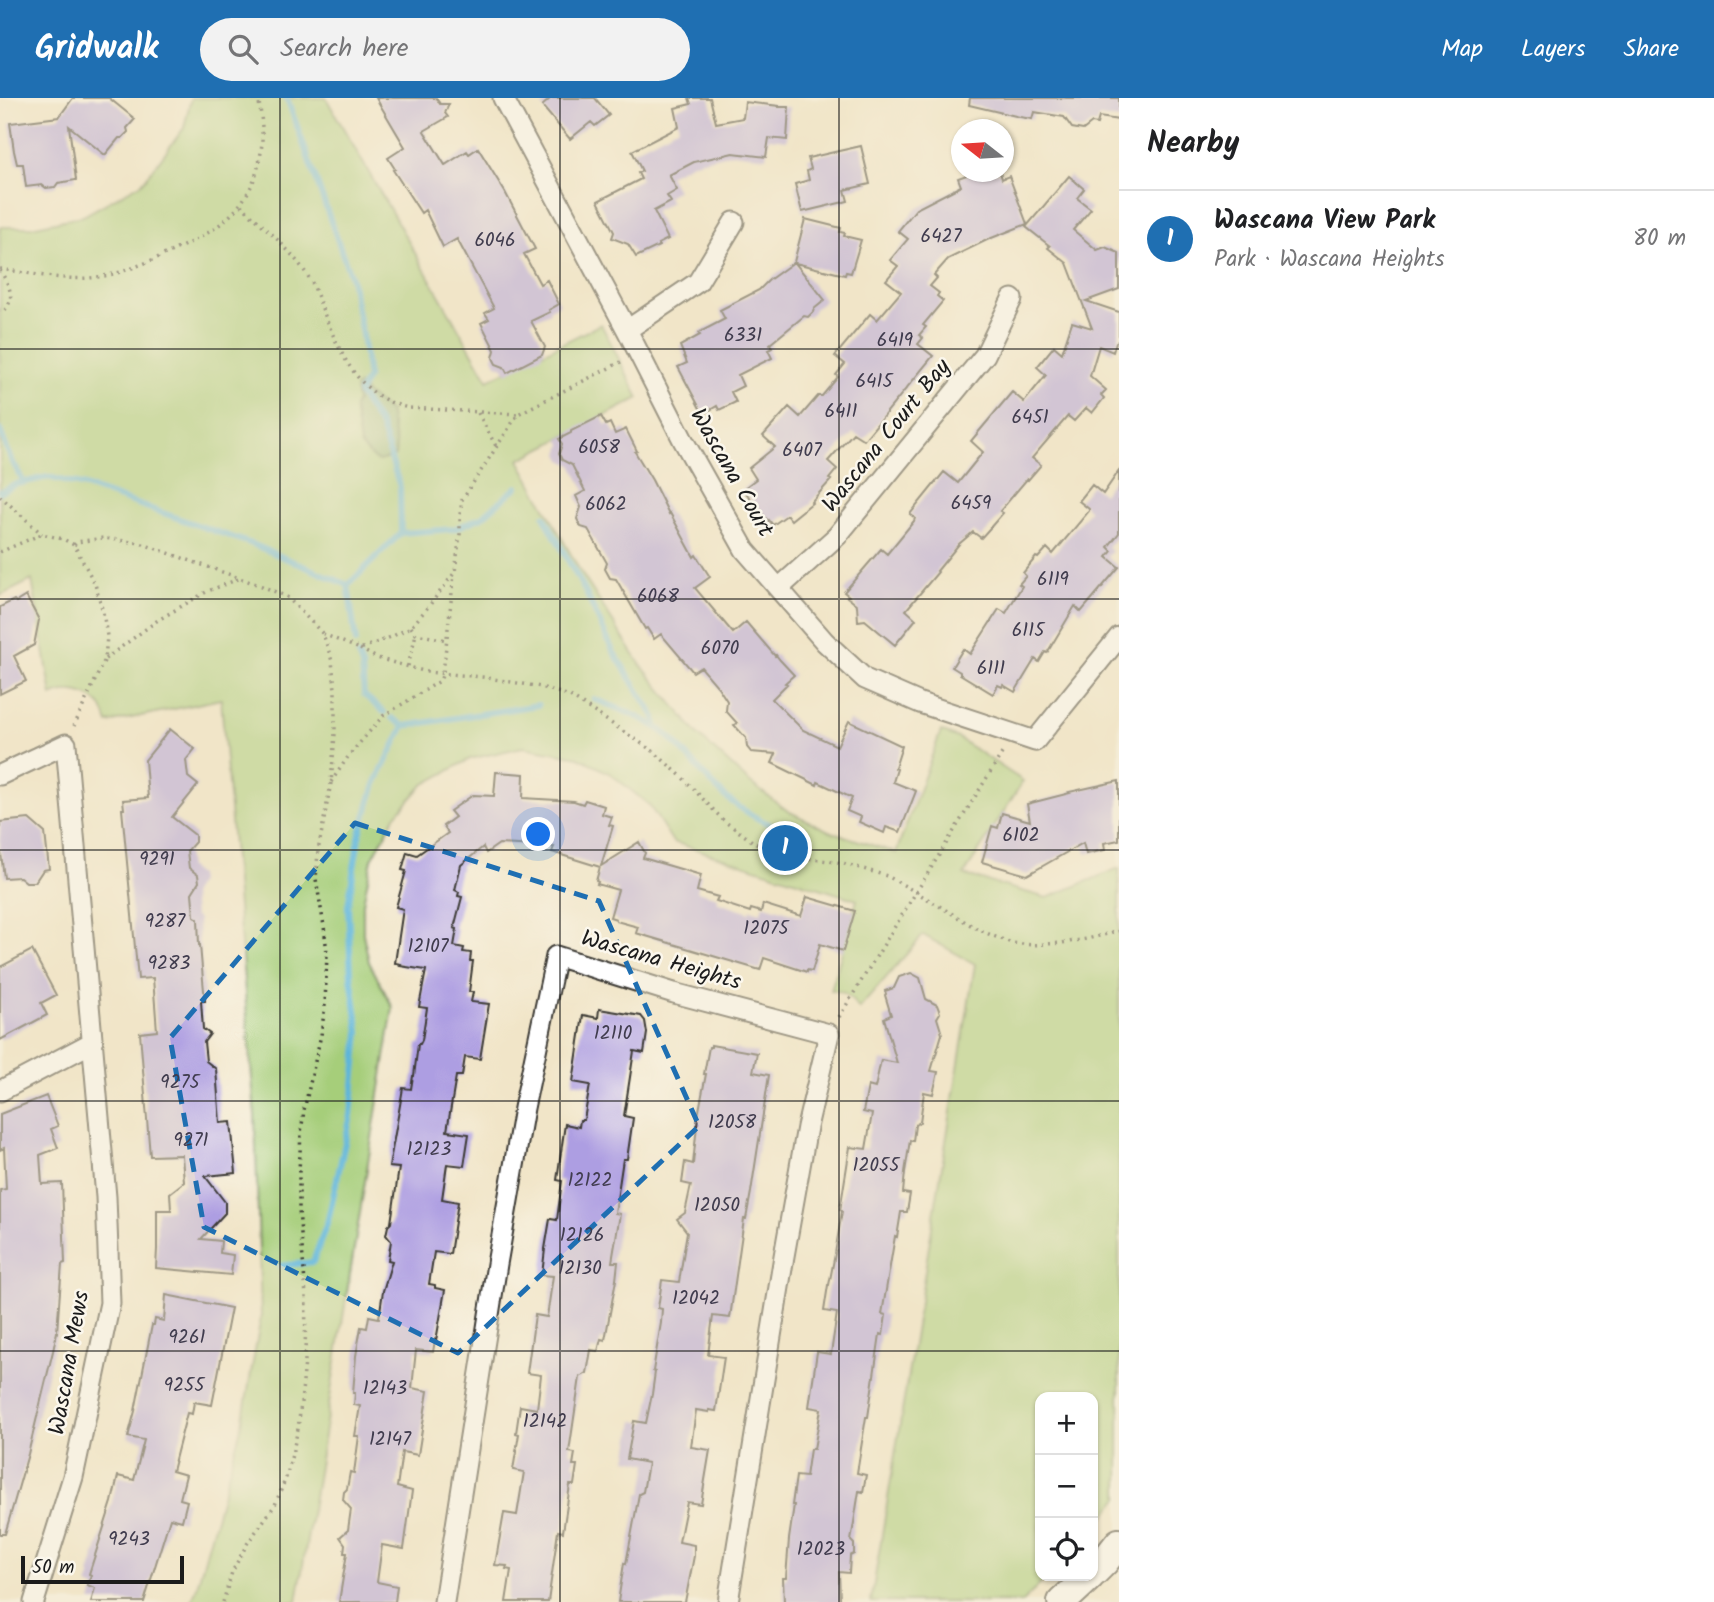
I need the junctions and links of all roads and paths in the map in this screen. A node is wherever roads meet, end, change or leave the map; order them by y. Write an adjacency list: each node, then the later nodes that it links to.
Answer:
1 (258, 98): 3 (path)
2 (503, 98): 8 (street, Wascana Court)
3 (240, 205): 5 (path); 10 (path)
4 (734, 222): 8 (street)
5 (0, 269): 7 (path)
6 (1012, 299): 19 (street, Wascana Court Bay)
7 (0, 311)
8 (627, 330): 9 (street, Wascana Court)
9 (638, 353): 11 (path); 19 (street, Wascana Court)
10 (478, 413): 11 (path); 12 (path)
11 (518, 414): 12 (path)
12 (497, 448): 17 (path)
13 (1, 497): 14 (path)
14 (42, 534): 15 (path); 16 (path)
15 (74, 545): 18 (path); 26 (path)
16 (0, 552)
17 (455, 572): 20 (path); 24 (path)
18 (241, 578): 21 (path); 26 (path)
19 (779, 588): 29 (street, Wascana Court)
20 (411, 627): 22 (path); 25 (path)
21 (323, 634): 25 (path); 32 (path)
22 (416, 635): 24 (path); 27 (path)
23 (1119, 637): 29 (street, Wascana Court)
24 (447, 640): 28 (path)
25 (360, 649): 27 (path)
26 (105, 659): 30 (path)
27 (408, 667): 28 (path)
28 (443, 673): 32 (path); 33 (path)
29 (1014, 734): 33 (path)
30 (66, 744): 31 (street); 36 (street, Wascana Mews)
31 (0, 775)
32 (331, 782): 42 (path)
33 (916, 891): 34 (path); 35 (path)
34 (1119, 931)
35 (829, 1034): 43 (street, Wascana Heights); 44 (street)
36 (93, 1042): 37 (street); 41 (street, Wascana Mews)
37 (0, 1091)
38 (1119, 1543): 39 (street)
39 (1098, 1568)
40 (1084, 1581): 45 (street)
41 (34, 1602)
42 (223, 1602)
43 (444, 1602)
44 (728, 1602)
45 (1062, 1602)

